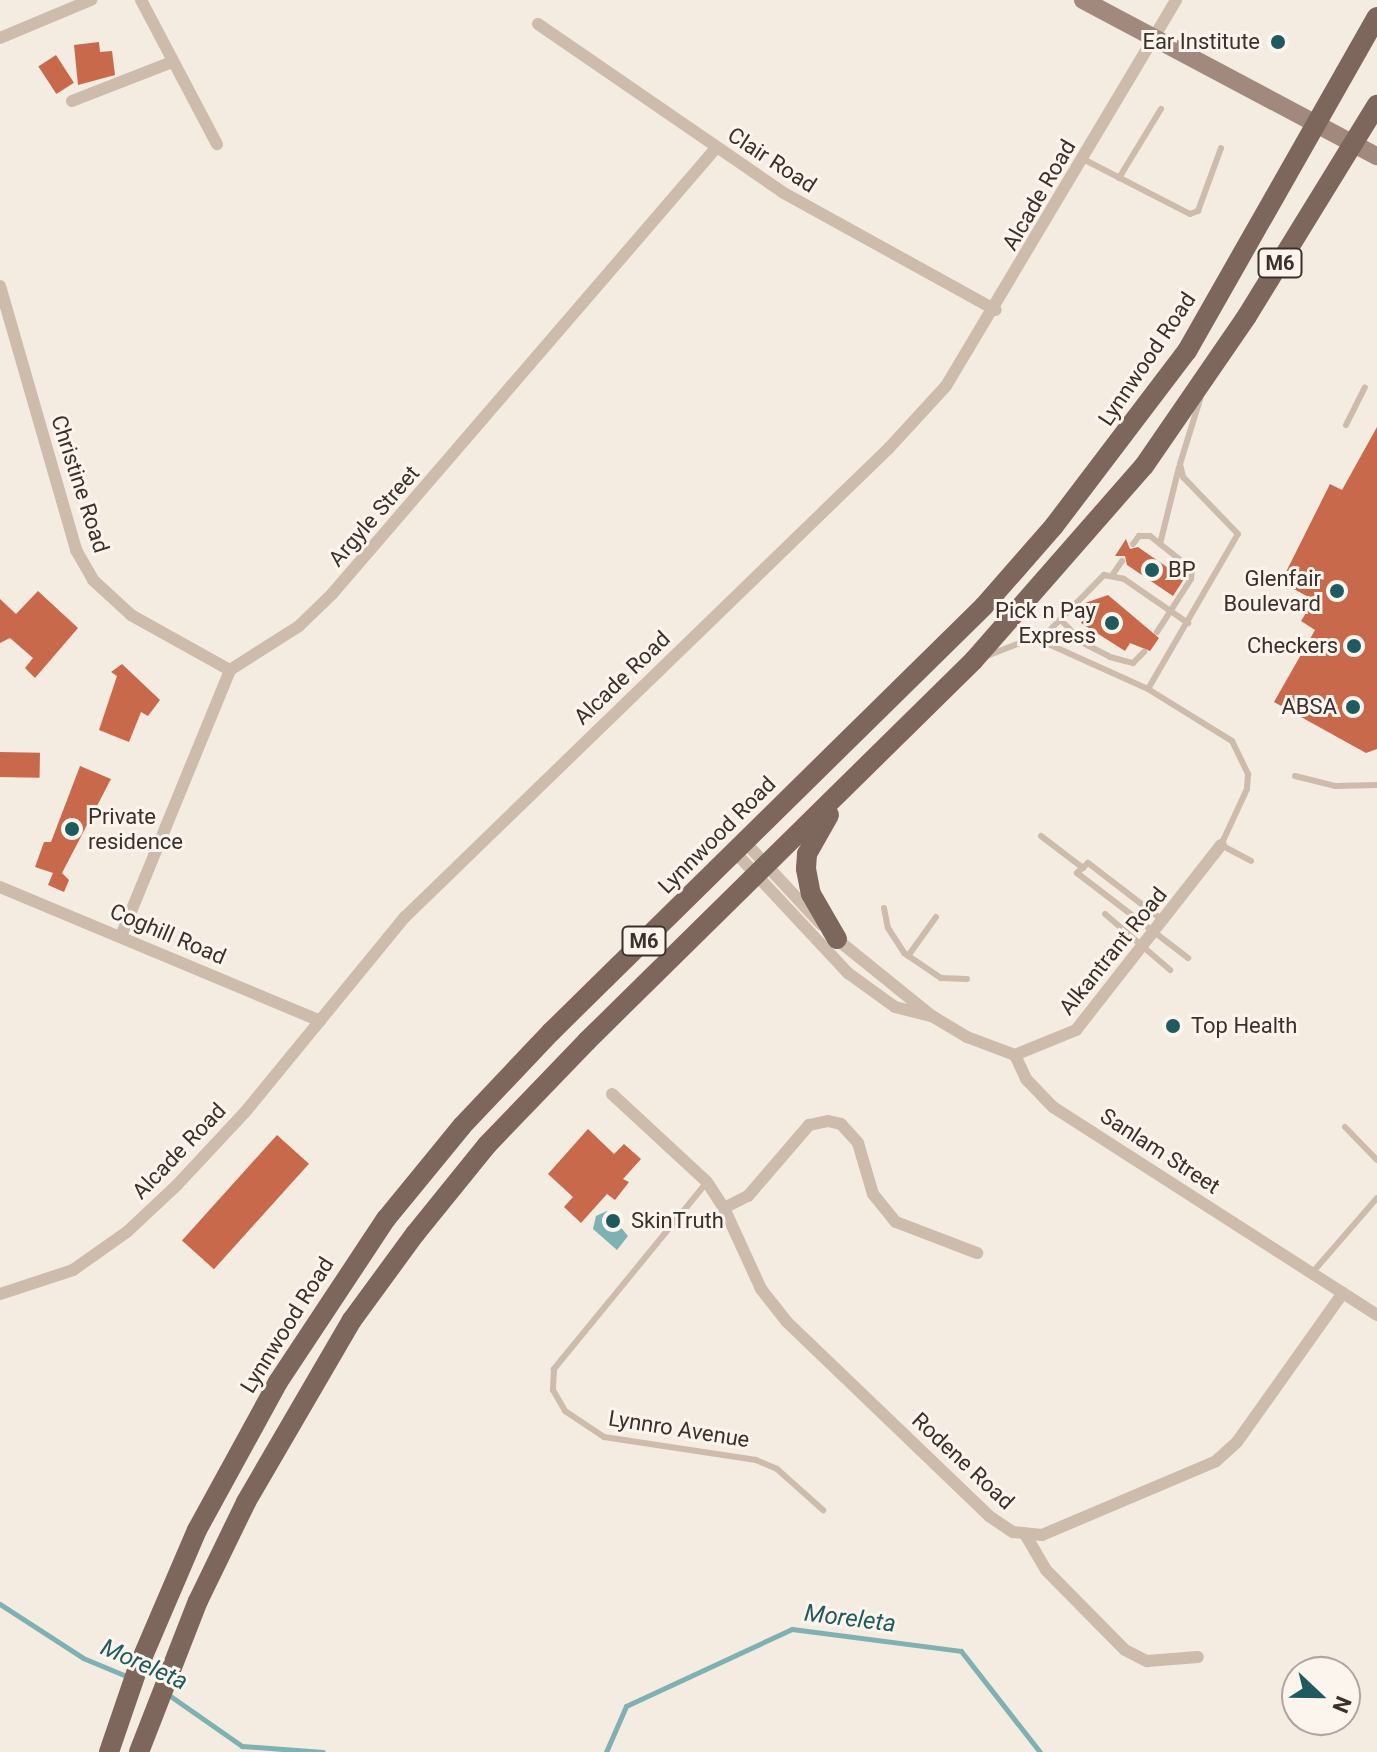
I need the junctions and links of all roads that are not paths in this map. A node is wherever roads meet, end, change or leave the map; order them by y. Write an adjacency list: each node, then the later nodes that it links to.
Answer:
1 (91, 0): 7 (street)
2 (141, 0): 10 (street)
3 (1083, 0): 8 (street)
4 (1176, 0): 8 (street, Alcade Road)
5 (1377, 17): 14 (main road, Lynnwood Road / M6)
6 (538, 24): 17 (street, Clair Road)
7 (0, 38)
8 (1153, 39): 14 (street); 20 (street, Alcade Road)
9 (1377, 43): 14 (main road)
10 (172, 62): 11 (street); 15 (street)
11 (72, 101)
12 (1377, 105): 16 (main road, M6)
13 (1161, 109): 21 (lane)
14 (1315, 124): 16 (street); 46 (main road, Lynnwood Road / M6)
15 (217, 144)
16 (1355, 144): 19 (street); 24 (main road, M6)
17 (716, 148): 23 (street, Clair Road); 39 (street, Argyle Street)
18 (1221, 148): 21 (lane)
19 (1377, 156)
20 (1083, 159): 21 (lane); 23 (street, Alcade Road)
21 (1119, 178)
22 (0, 286): 39 (street, Christine Road)
23 (996, 310): 66 (street, Alcade Road)
24 (1205, 381): 27 (lane); 38 (main road, M6)
25 (1365, 387): 26 (lane)
26 (1346, 425)
27 (1180, 464): 29 (lane); 34 (lane)
28 (1133, 544): 29 (lane)
29 (1160, 544): 32 (lane)
30 (1122, 561): 31 (lane)
31 (1113, 574): 32 (lane); 33 (lane)
32 (1171, 611): 34 (lane); 35 (lane)
33 (1061, 620): 36 (lane); 37 (lane)
34 (1188, 623): 40 (lane)
35 (1157, 632)
36 (1035, 638): 38 (lane); 40 (lane)
37 (1144, 652)
38 (974, 660): 42 (main road, M6)
39 (230, 670): 58 (street)
40 (1148, 689): 45 (lane)
41 (1295, 776): 43 (lane)
42 (849, 785): 49 (main road, M6); 59 (main road)
43 (1377, 785)
44 (1041, 836): 48 (lane)
45 (1221, 845): 47 (lane); 56 (street, Alkantrant Road)
46 (740, 847): 49 (street); 82 (main road, Lynnwood Road / M6)
47 (1251, 861)
48 (1083, 868): 51 (lane); 52 (lane)
49 (759, 872): 59 (street); 65 (street); 83 (main road, M6)
50 (0, 887): 58 (street, Coghill Road)
51 (1123, 890): 52 (lane); 56 (lane)
52 (1113, 902): 57 (lane)
53 (884, 908): 61 (lane)
54 (1105, 914): 60 (lane)
55 (936, 917): 61 (lane)
56 (1164, 921): 57 (street, Alkantrant Road)
57 (1153, 934): 60 (street, Alkantrant Road); 62 (lane)
58 (121, 936): 66 (street, Coghill Road)
59 (837, 939): 65 (street)
60 (1143, 947): 63 (lane); 67 (street, Alkantrant Road)
61 (908, 956): 64 (lane)
62 (1188, 958)
63 (1170, 970)
64 (967, 979)
65 (932, 1016): 67 (street)
66 (320, 1021): 77 (street, Alcade Road)
67 (1015, 1055): 75 (street, Sanlam Street)
68 (612, 1094): 71 (street, Rodene Road)
69 (1345, 1127): 70 (lane)
70 (1377, 1160)
71 (707, 1182): 73 (street, Rodene Road); 79 (lane, Lynnro Avenue)
72 (1377, 1198): 75 (lane)
73 (724, 1208): 74 (street); 80 (street, Rodene Road)
74 (977, 1253)
75 (1312, 1273): 76 (street, Sanlam Street)
76 (1343, 1293): 78 (street, Sanlam Street); 80 (street, Rodene Road)
77 (0, 1294)
78 (1377, 1315)
79 (823, 1510)
80 (1025, 1534): 81 (street)
81 (1198, 1657)
82 (109, 1752)
83 (139, 1752)

